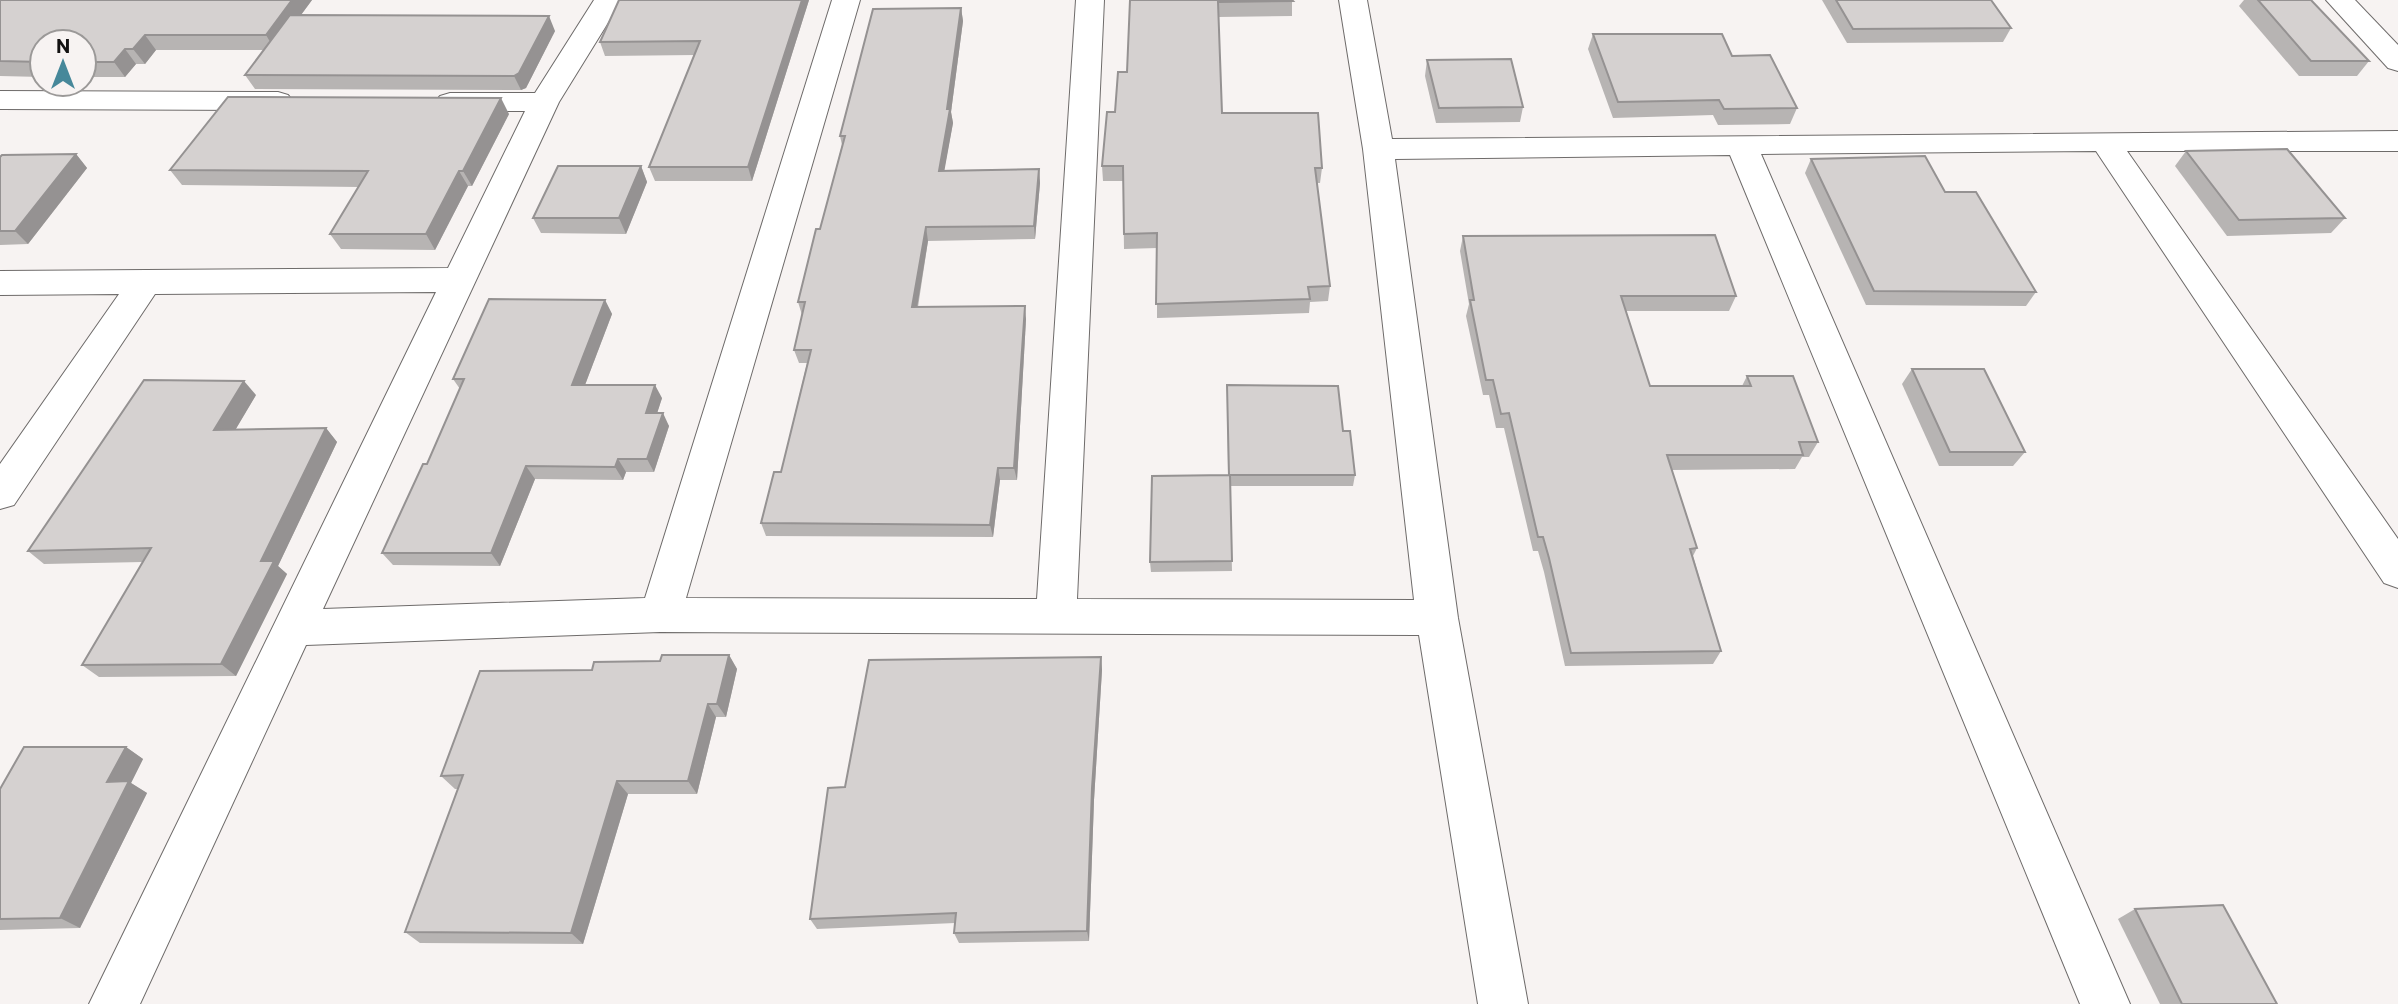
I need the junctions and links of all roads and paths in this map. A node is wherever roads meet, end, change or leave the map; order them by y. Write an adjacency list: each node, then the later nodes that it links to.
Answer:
1 (608, 0): 10 (street)
2 (846, 0): 20 (street)
3 (1090, 0): 21 (street)
4 (1353, 0): 14 (street)
5 (2340, 0): 6 (street)
6 (2398, 62)
7 (0, 100): 8 (street)
8 (307, 101)
9 (418, 102): 10 (street)
10 (544, 102): 15 (street)
11 (2105, 141): 12 (street); 13 (street); 19 (street)
12 (2398, 141)
13 (1742, 146): 14 (street); 26 (street)
14 (1378, 149): 22 (street)
15 (459, 280): 16 (street); 23 (street)
16 (145, 282): 17 (street); 18 (street)
17 (0, 283)
18 (0, 494)
19 (2398, 571)
20 (660, 615): 21 (street); 23 (street)
21 (1056, 615): 22 (street)
22 (1437, 618): 25 (street)
23 (293, 628): 24 (street)
24 (114, 1004)
25 (1503, 1004)
26 (2105, 1004)

